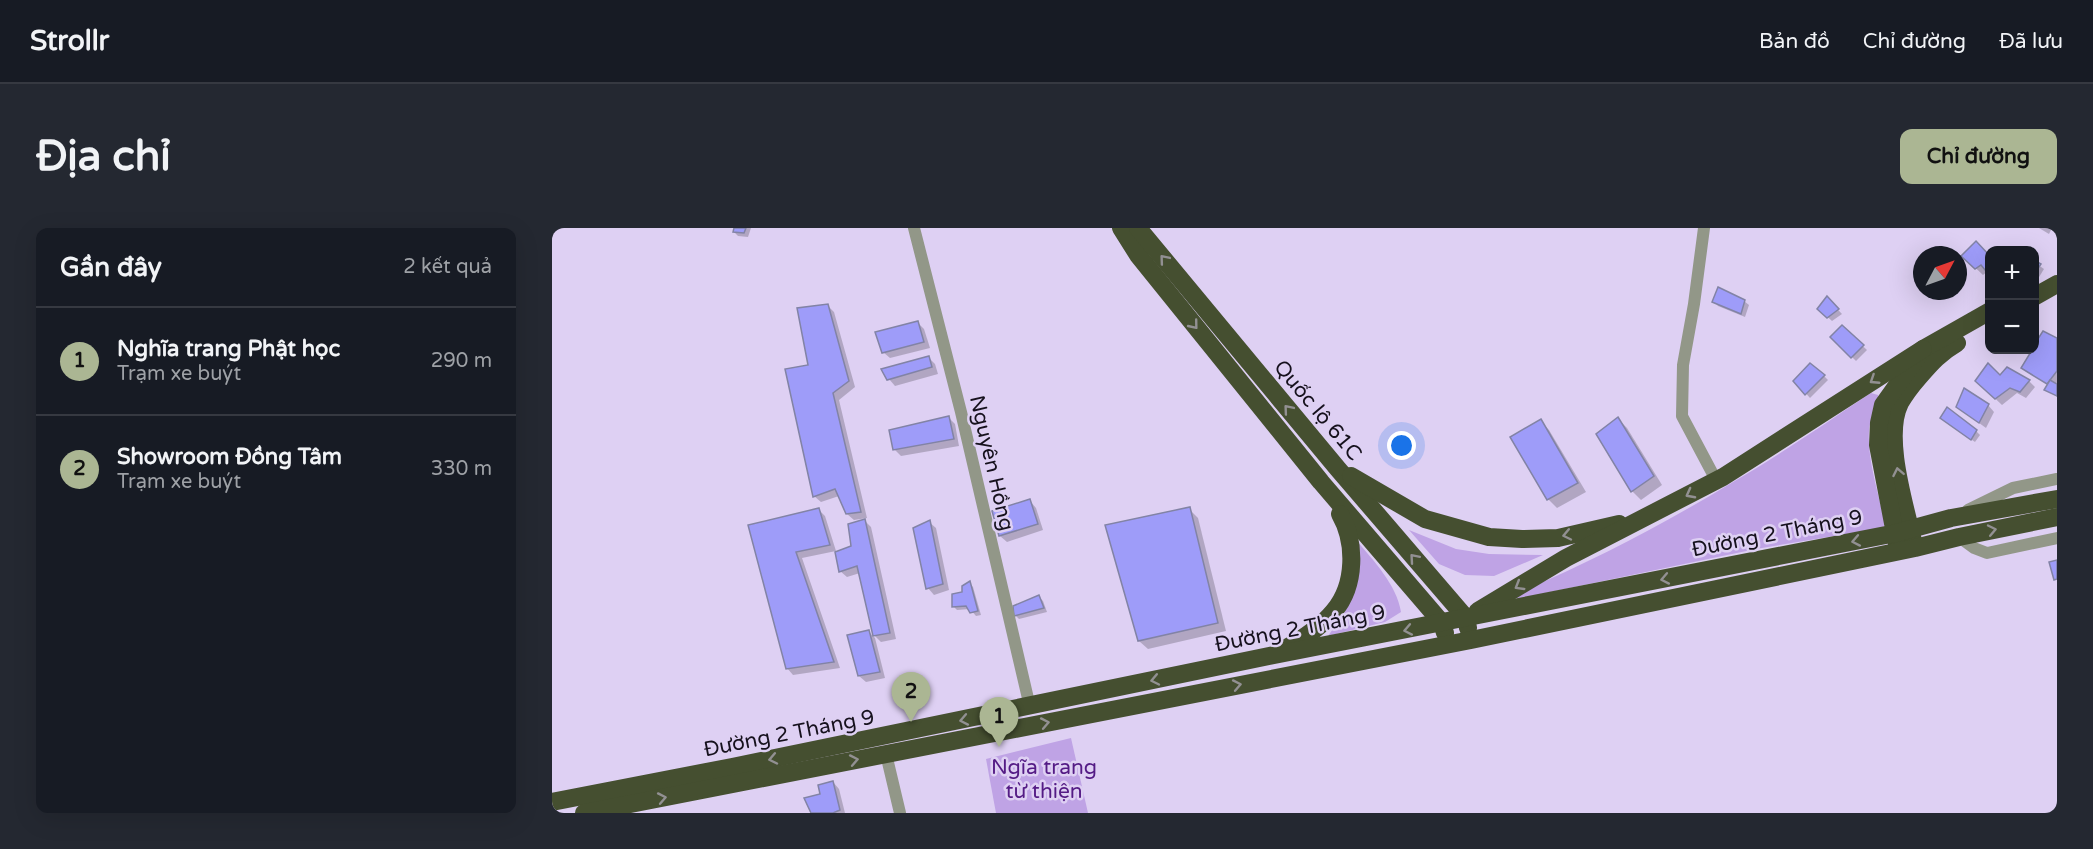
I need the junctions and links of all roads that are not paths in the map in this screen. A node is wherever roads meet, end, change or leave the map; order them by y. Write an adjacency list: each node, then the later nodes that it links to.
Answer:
1 (914, 228): 29 (street, Nguyên Hồng)
2 (1120, 228): 15 (highway, Quốc lộ 61C, one-way to 15)
3 (1138, 228): 12 (highway, Quốc lộ 61C, one-way to 3)
4 (1704, 228): 14 (street)
5 (2057, 272): 6 (highway)
6 (2039, 282)
7 (2057, 284): 8 (highway)
8 (2039, 294)
9 (1985, 313): 11 (highway)
10 (1985, 326): 20 (highway, one-way to 10)
11 (1923, 349): 14 (highway, one-way to 14); 20 (highway)
12 (1338, 469): 19 (highway, one-way to 12); 24 (highway, Quốc lộ 61C, one-way to 12)
13 (2057, 479): 18 (street)
14 (1716, 480): 19 (highway, one-way to 19)
15 (1321, 482): 25 (highway, Quốc lộ 61C); 28 (highway)
16 (2057, 499): 18 (highway, Đường 2 Tháng 9)
17 (2057, 517): 21 (highway, Đường 2 Tháng 9, one-way to 17)
18 (1951, 518): 20 (highway, Đường 2 Tháng 9)
19 (1645, 519): 24 (highway, one-way to 24)
20 (1903, 531): 23 (highway); 24 (highway, Đường 2 Tháng 9, one-way to 24)
21 (1959, 537): 22 (street); 23 (highway, Đường 2 Tháng 9)
22 (2057, 538)
23 (1907, 550): 26 (highway, Đường 2 Tháng 9)
24 (1466, 618): 25 (highway, Đường 2 Tháng 9); 26 (highway)
25 (1442, 623): 27 (highway); 28 (highway, Đường 2 Tháng 9, one-way to 28)
26 (1472, 640): 27 (highway, Đường 2 Tháng 9)
27 (1448, 644): 30 (highway, Đường 2 Tháng 9, one-way to 27)
28 (1269, 656): 29 (highway, Đường 2 Tháng 9, one-way to 29)
29 (1030, 707): 31 (highway, Đường 2 Tháng 9, one-way to 31)
30 (886, 754): 32 (highway, Đường 2 Tháng 9, one-way to 30); 33 (street)
31 (552, 802)
32 (584, 813)
33 (900, 813)

